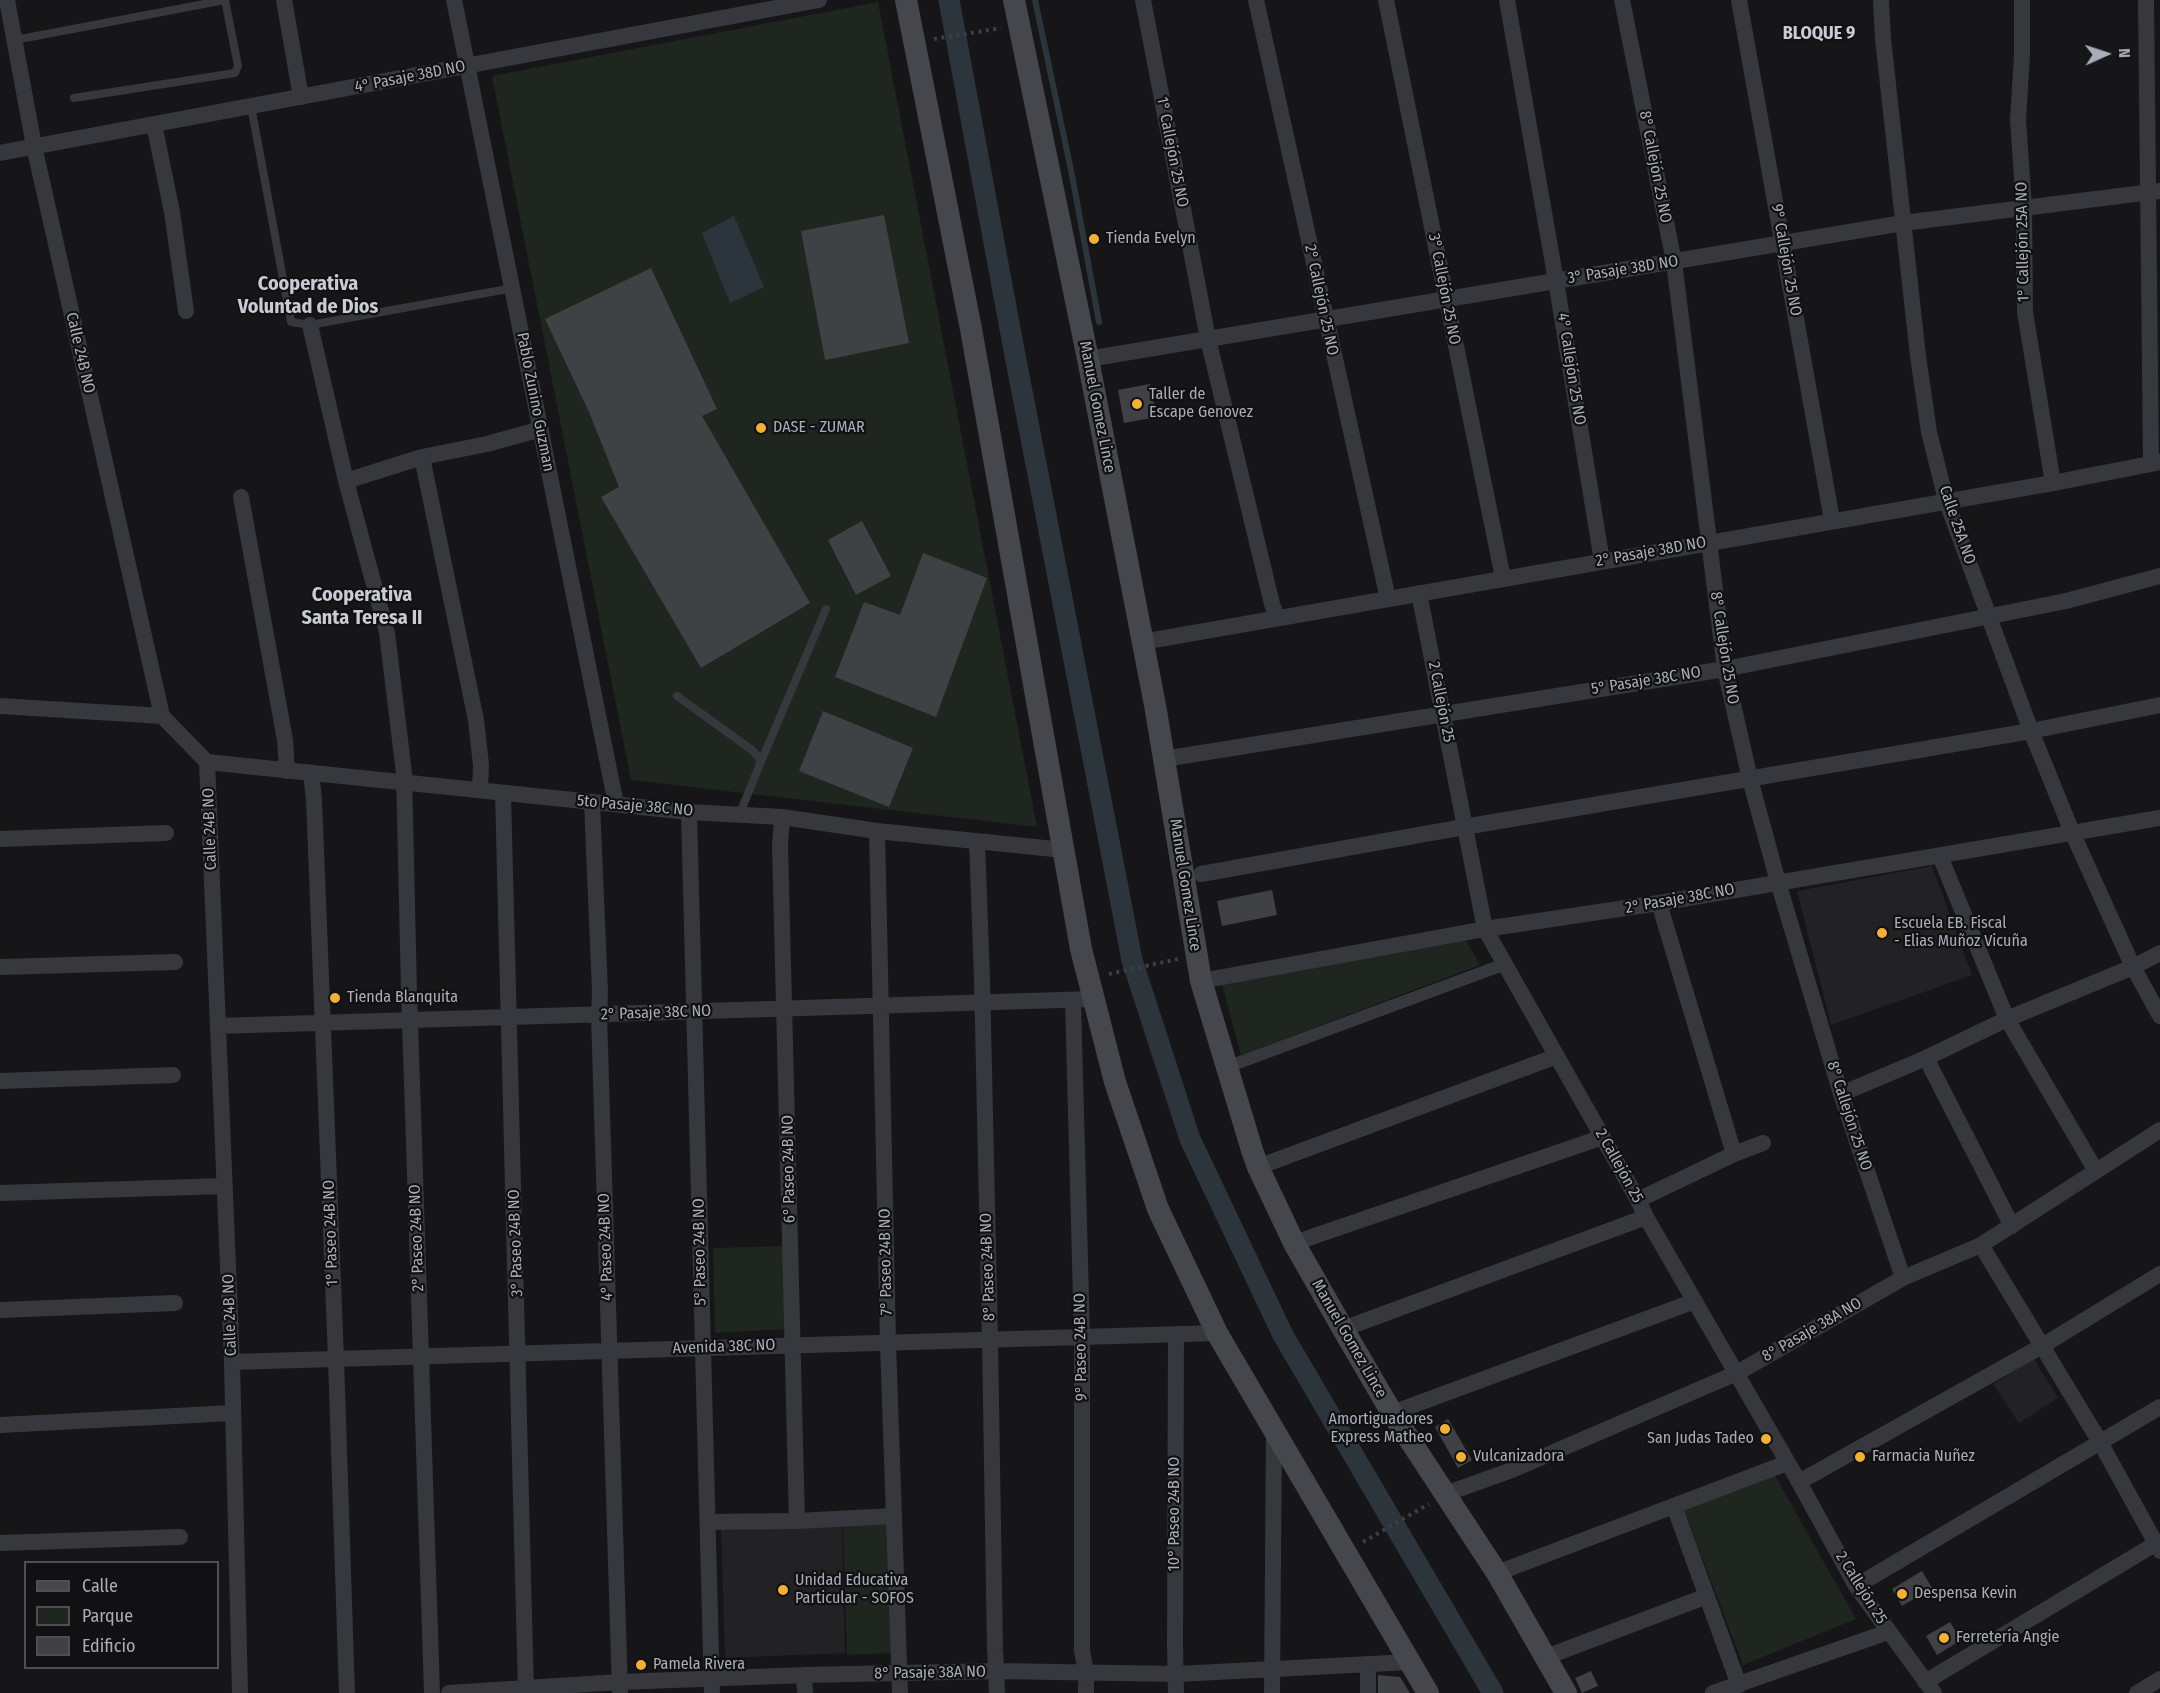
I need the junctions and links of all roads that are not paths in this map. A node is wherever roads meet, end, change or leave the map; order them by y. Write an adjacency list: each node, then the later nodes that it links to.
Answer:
1 (7, 0): 17 (street, Calle 24B NO)
2 (225, 0): 17 (lane); 20 (lane)
3 (284, 0): 19 (street)
4 (454, 0): 18 (street, Pablo Zunino Guzman)
5 (819, 0): 18 (street, 4° Pasaje 38D NO)
6 (906, 0): 84 (main road)
7 (1014, 0): 37 (main road, Manuel Gomez Lince)
8 (1143, 0): 36 (street, 1° Callejón 25 NO)
9 (1256, 0): 34 (street, 2° Callejón 25 NO)
10 (1386, 0): 32 (street, 3° Callejón 25 NO)
11 (1507, 0): 30 (street, 4° Callejón 25 NO)
12 (1622, 0): 29 (street, 8° Callejón 25 NO)
13 (1739, 0): 28 (street, 9° Callejón 25 NO)
14 (1881, 0): 27 (street, Calle 25A NO)
15 (2022, 0): 26 (street, 1° Callejón 25A NO)
16 (2146, 0): 25 (street)
17 (15, 40): 23 (street, Calle 24B NO)
18 (468, 66): 19 (street, 4° Pasaje 38D NO); 31 (street, Pablo Zunino Guzman)
19 (301, 97): 21 (street, 4° Pasaje 38D NO)
20 (74, 98)
21 (251, 106): 22 (street, 4° Pasaje 38D NO); 35 (lane)
22 (154, 124): 23 (street, 4° Pasaje 38D NO); 33 (street)
23 (34, 147): 24 (street, 4° Pasaje 38D NO); 61 (street, Calle 24B NO)
24 (0, 153)
25 (2153, 192): 26 (street, 3° Pasaje 38D NO); 40 (street)
26 (2024, 208): 27 (street, 3° Pasaje 38D NO); 42 (street, 1° Callejón 25A NO)
27 (1903, 223): 28 (street, 3° Pasaje 38D NO); 44 (street, Calle 25A NO)
28 (1784, 243): 29 (street, 3° Pasaje 38D NO); 45 (street, 9° Callejón 25 NO)
29 (1674, 262): 30 (street, 3° Pasaje 38D NO); 46 (street, 8° Callejón 25 NO)
30 (1556, 281): 32 (street, 3° Pasaje 38D NO); 47 (street, 4° Callejón 25 NO)
31 (513, 288): 35 (lane); 38 (street, Pablo Zunino Guzman)
32 (1446, 299): 34 (street, 3° Pasaje 38D NO); 49 (street, 3° Callejón 25 NO)
33 (186, 311)
34 (1326, 320): 36 (street, 3° Pasaje 38D NO); 51 (street, 2° Callejón 25 NO)
35 (310, 325): 41 (street, 2° Paseo 24B NO)
36 (1208, 339): 37 (street, 3° Pasaje 38D NO); 54 (street, 1° Callejón 25 NO)
37 (1088, 359): 55 (main road, Manuel Gomez Lince)
38 (541, 429): 39 (street); 73 (street, Pablo Zunino Guzman)
39 (422, 457): 41 (street); 70 (street)
40 (2156, 463): 42 (street, 2° Pasaje 38D NO)
41 (346, 481): 69 (street, 2° Paseo 24B NO)
42 (2053, 483): 44 (street, 2° Pasaje 38D NO)
43 (241, 497): 66 (street)
44 (1946, 500): 45 (street, 2° Pasaje 38D NO); 53 (street, Calle 25A NO)
45 (1832, 520): 46 (street, 2° Pasaje 38D NO)
46 (1708, 542): 47 (street, 2° Pasaje 38D NO); 56 (street, 8° Callejón 25 NO)
47 (1602, 561): 49 (street, 2° Pasaje 38D NO)
48 (2160, 576): 53 (street, 5° Pasaje 38C NO)
49 (1503, 578): 50 (street, 2° Pasaje 38D NO)
50 (1419, 593): 51 (street, 2° Pasaje 38D NO); 60 (street, 2 Callejón 25)
51 (1388, 599): 54 (street, 2° Pasaje 38D NO)
52 (826, 609): 65 (lane)
53 (1990, 617): 56 (street, 5° Pasaje 38C NO); 62 (street, Calle 25A NO)
54 (1277, 618): 55 (street, 2° Pasaje 38D NO)
55 (1142, 642): 63 (main road, Manuel Gomez Lince)
56 (1725, 669): 60 (street, 5° Pasaje 38C NO); 68 (street, 8° Callejón 25 NO)
57 (677, 696): 65 (lane)
58 (2160, 705): 62 (street)
59 (0, 706): 61 (street)
60 (1444, 713): 63 (street, 5° Pasaje 38C NO); 78 (street, 2 Callejón 25)
61 (162, 716): 64 (street)
62 (2031, 730): 68 (street); 80 (street, Calle 25A NO)
63 (1164, 759): 95 (main road, Manuel Gomez Lince)
64 (207, 762): 66 (street, 5to Pasaje 38C NO); 107 (street, Calle 24B NO)
65 (760, 764): 75 (lane)
66 (287, 771): 67 (street, 5to Pasaje 38C NO)
67 (311, 773): 69 (street, 5to Pasaje 38C NO); 106 (street, 1° Paseo 24B NO)
68 (1750, 779): 78 (street); 87 (street, 8° Callejón 25 NO)
69 (403, 782): 70 (street, 5to Pasaje 38C NO); 105 (street, 2° Paseo 24B NO)
70 (480, 790): 71 (street, 5to Pasaje 38C NO)
71 (503, 793): 72 (street, 5to Pasaje 38C NO); 103 (street, 3° Paseo 24B NO)
72 (592, 802): 73 (street, 5to Pasaje 38C NO); 101 (street, 4° Paseo 24B NO)
73 (616, 804): 74 (street, 5to Pasaje 38C NO)
74 (689, 812): 75 (street, 5to Pasaje 38C NO); 100 (street, 5° Paseo 24B NO)
75 (740, 813): 76 (street, 5to Pasaje 38C NO)
76 (782, 817): 79 (street, 5to Pasaje 38C NO); 99 (street, 6° Paseo 24B NO)
77 (2160, 818): 80 (street, 2° Pasaje 38C NO)
78 (1464, 827): 86 (street); 89 (street, 2 Callejón 25)
79 (877, 831): 83 (street, 5to Pasaje 38C NO); 98 (street, 7° Paseo 24B NO)
80 (2072, 832): 85 (street, 2° Pasaje 38C NO); 94 (street, Calle 25A NO)
81 (165, 833): 82 (street)
82 (0, 839)
83 (977, 841): 84 (street, 5to Pasaje 38C NO); 97 (street, 8° Paseo 24B NO)
84 (1064, 850): 96 (main road)
85 (1940, 856): 87 (street, 2° Pasaje 38C NO); 104 (street)
86 (1201, 874)
87 (1778, 882): 88 (street, 2° Pasaje 38C NO); 113 (street, 8° Callejón 25 NO)
88 (1659, 903): 89 (street, 2° Pasaje 38C NO); 117 (street)
89 (1485, 929): 92 (street, 2 Callejón 25); 95 (street, 2° Pasaje 38C NO)
90 (2160, 953): 94 (street)
91 (175, 962): 93 (street)
92 (1505, 964): 108 (street, 2 Callejón 25); 110 (street)
93 (0, 967)
94 (2133, 967): 102 (street, Calle 25A NO); 104 (street)
95 (1201, 981): 110 (main road, Manuel Gomez Lince)
96 (1083, 1000): 97 (street, 2° Pasaje 38C NO); 133 (main road); 135 (street, 9° Paseo 24B NO)
97 (981, 1003): 98 (street, 2° Pasaje 38C NO); 136 (street, 8° Paseo 24B NO)
98 (881, 1006): 99 (street, 2° Pasaje 38C NO); 137 (street, 7° Paseo 24B NO)
99 (784, 1009): 100 (street, 2° Pasaje 38C NO); 138 (street, 6° Paseo 24B NO)
100 (694, 1012): 101 (street, 2° Pasaje 38C NO); 140 (street, 5° Paseo 24B NO)
101 (599, 1015): 103 (street, 2° Pasaje 38C NO); 141 (street, 4° Paseo 24B NO)
102 (2160, 1016)
103 (509, 1017): 105 (street, 2° Pasaje 38C NO); 142 (street, 3° Paseo 24B NO)
104 (2007, 1019): 109 (street); 119 (street)
105 (410, 1020): 106 (street, 2° Pasaje 38C NO); 143 (street, 2° Paseo 24B NO)
106 (321, 1023): 107 (street, 2° Pasaje 38C NO); 144 (street, 1° Paseo 24B NO)
107 (218, 1026): 120 (street, Calle 24B NO)
108 (1557, 1056): 115 (street, 2 Callejón 25); 118 (street)
109 (1926, 1058): 113 (street); 124 (street)
110 (1227, 1068): 118 (main road, Manuel Gomez Lince)
111 (173, 1076): 112 (street)
112 (0, 1081)
113 (1841, 1094): 128 (street, 8° Callejón 25 NO)
114 (2160, 1130): 119 (street, 8° Pasaje 38A NO)
115 (1603, 1137): 122 (street, 2 Callejón 25); 125 (street)
116 (1763, 1143): 117 (street)
117 (1734, 1154): 122 (street)
118 (1258, 1167): 125 (main road, Manuel Gomez Lince)
119 (2096, 1171): 124 (street, 8° Pasaje 38A NO)
120 (225, 1186): 121 (street); 145 (street, Calle 24B NO)
121 (0, 1193)
122 (1638, 1200): 123 (street, 2 Callejón 25)
123 (1646, 1217): 129 (street, 2 Callejón 25); 132 (street)
124 (2012, 1226): 126 (street, 8° Pasaje 38A NO)
125 (1294, 1243): 132 (main road, Manuel Gomez Lince)
126 (1981, 1245): 128 (street, 8° Pasaje 38A NO); 139 (street)
127 (2160, 1274): 139 (street)
128 (1903, 1278): 146 (street, 8° Pasaje 38A NO)
129 (1695, 1300): 146 (street, 2 Callejón 25); 149 (street)
130 (175, 1303): 131 (street)
131 (0, 1310)
132 (1343, 1329): 149 (main road, Manuel Gomez Lince)
133 (1217, 1333): 134 (street, Avenida 38C NO); 151 (main road)
134 (1176, 1334): 135 (street, Avenida 38C NO); 174 (street, 10° Paseo 24B NO)
135 (1082, 1337): 136 (street, Avenida 38C NO); 172 (street, 9° Paseo 24B NO)
136 (990, 1340): 137 (street, Avenida 38C NO); 171 (street, 8° Paseo 24B NO)
137 (888, 1342): 138 (street, Avenida 38C NO); 157 (street, 7° Paseo 24B NO)
138 (793, 1346): 140 (street, Avenida 38C NO); 158 (street, 6° Paseo 24B NO)
139 (2042, 1346): 152 (street); 154 (street)
140 (703, 1348): 141 (street, Avenida 38C NO); 159 (street, 5° Paseo 24B NO)
141 (610, 1351): 142 (street, Avenida 38C NO); 179 (street, 4° Paseo 24B NO)
142 (519, 1354): 143 (street, Avenida 38C NO); 181 (street, 3° Paseo 24B NO)
143 (421, 1356): 144 (street, Avenida 38C NO); 184 (street, 2° Paseo 24B NO)
144 (336, 1359): 145 (street, Avenida 38C NO); 183 (street, 1° Paseo 24B NO)
145 (232, 1362): 148 (street, Calle 24B NO)
146 (1737, 1373): 153 (street, 2 Callejón 25); 155 (street, 8° Pasaje 38A NO)
147 (2160, 1407): 152 (street)
148 (233, 1413): 150 (street); 182 (street, Calle 24B NO)
149 (1392, 1413): 155 (main road, Manuel Gomez Lince)
150 (0, 1425)
151 (1274, 1432): 168 (main road); 170 (street)
152 (2100, 1443): 162 (street); 164 (street)
153 (1787, 1463): 154 (street, 2 Callejón 25); 156 (street)
154 (1799, 1482): 164 (street, 2 Callejón 25)
155 (1445, 1494): 163 (main road, Manuel Gomez Lince)
156 (1674, 1506): 163 (street); 165 (street)
157 (894, 1516): 158 (street); 173 (street, 7° Paseo 24B NO)
158 (797, 1521): 159 (street)
159 (708, 1522): 178 (street, 5° Paseo 24B NO)
160 (180, 1537): 161 (street)
161 (0, 1543)
162 (2158, 1545): 180 (street)
163 (1497, 1573): 167 (main road, Manuel Gomez Lince)
164 (1856, 1586): 166 (street, 2 Callejón 25)
165 (1707, 1596): 167 (street); 177 (street)
166 (1888, 1632): 177 (street); 180 (street, 2 Callejón 25)
167 (1545, 1657): 194 (main road, Manuel Gomez Lince)
168 (1410, 1662): 169 (street, 8° Pasaje 38A NO); 193 (main road)
169 (1368, 1664): 170 (street, 8° Pasaje 38A NO); 192 (street)
170 (1272, 1668): 174 (street, 8° Pasaje 38A NO); 191 (street)
171 (997, 1671): 172 (street, 8° Pasaje 38A NO); 173 (street, 8° Pasaje 38A NO); 188 (street, 8° Paseo 24B NO)
172 (1086, 1672): 174 (street, 8° Pasaje 38A NO); 189 (street, 9° Paseo 24B NO)
173 (899, 1674): 175 (street, 8° Pasaje 38A NO); 187 (street, 7° Paseo 24B NO)
174 (1177, 1674): 190 (street, 10° Paseo 24B NO)
175 (804, 1675): 178 (street, 8° Pasaje 38A NO); 186 (street)
176 (2160, 1679): 196 (street)
177 (1739, 1685): 195 (street)
178 (712, 1686): 179 (street, 8° Pasaje 38A NO)
179 (620, 1687): 181 (street, 8° Pasaje 38A NO)
180 (1930, 1687)
181 (526, 1691): 185 (street, 8° Pasaje 38A NO)
182 (240, 1693)
183 (347, 1693)
184 (432, 1693)
185 (449, 1693)
186 (805, 1693)
187 (900, 1693)
188 (997, 1693)
189 (1086, 1693)
190 (1176, 1693)
191 (1272, 1693)
192 (1368, 1693)
193 (1428, 1693)
194 (1566, 1693)
195 (1713, 1693)
196 (2137, 1693)

